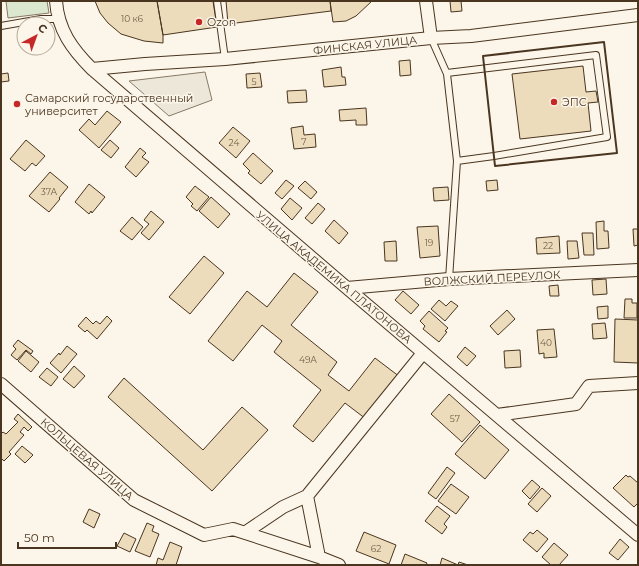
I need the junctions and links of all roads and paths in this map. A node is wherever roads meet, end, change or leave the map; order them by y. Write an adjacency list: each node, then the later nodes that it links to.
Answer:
1 (56, 1): 5 (street, УЛИЦА АКАДЕМИКА ПЛАТОНОВА)
2 (217, 1): 8 (lane)
3 (426, 1): 7 (street)
4 (638, 15): 7 (street, ФИНСКАЯ УЛИЦА)
5 (59, 19): 6 (lane); 9 (street, УЛИЦА АКАДЕМИКА ПЛАТОНОВА)
6 (1, 26)
7 (431, 38): 8 (street, ФИНСКАЯ УЛИЦА); 10 (lane)
8 (225, 59): 9 (street, ФИНСКАЯ УЛИЦА)
9 (92, 70): 14 (street, УЛИЦА АКАДЕМИКА ПЛАТОНОВА)
10 (446, 73): 11 (lane); 11 (lane)
11 (457, 161): 13 (lane)
12 (638, 270): 13 (street, ВОЛЖСКИЙ ПЕРЕУЛОК)
13 (449, 279): 14 (street, ВОЛЖСКИЙ ПЕРЕУЛОК)
14 (347, 288): 15 (street, УЛИЦА АКАДЕМИКА ПЛАТОНОВА)
15 (423, 353): 18 (street, УЛИЦА АКАДЕМИКА ПЛАТОНОВА); 19 (street)
16 (638, 383): 18 (street)
17 (1, 384): 20 (street, КОЛЬЦЕВАЯ УЛИЦА)
18 (497, 415): 21 (street, УЛИЦА АКАДЕМИКА ПЛАТОНОВА)
19 (307, 496): 20 (street); 22 (street)
20 (246, 532): 22 (street, КОЛЬЦЕВАЯ УЛИЦА)
21 (638, 534)
22 (320, 557): 23 (street, КОЛЬЦЕВАЯ УЛИЦА)
23 (339, 565)

